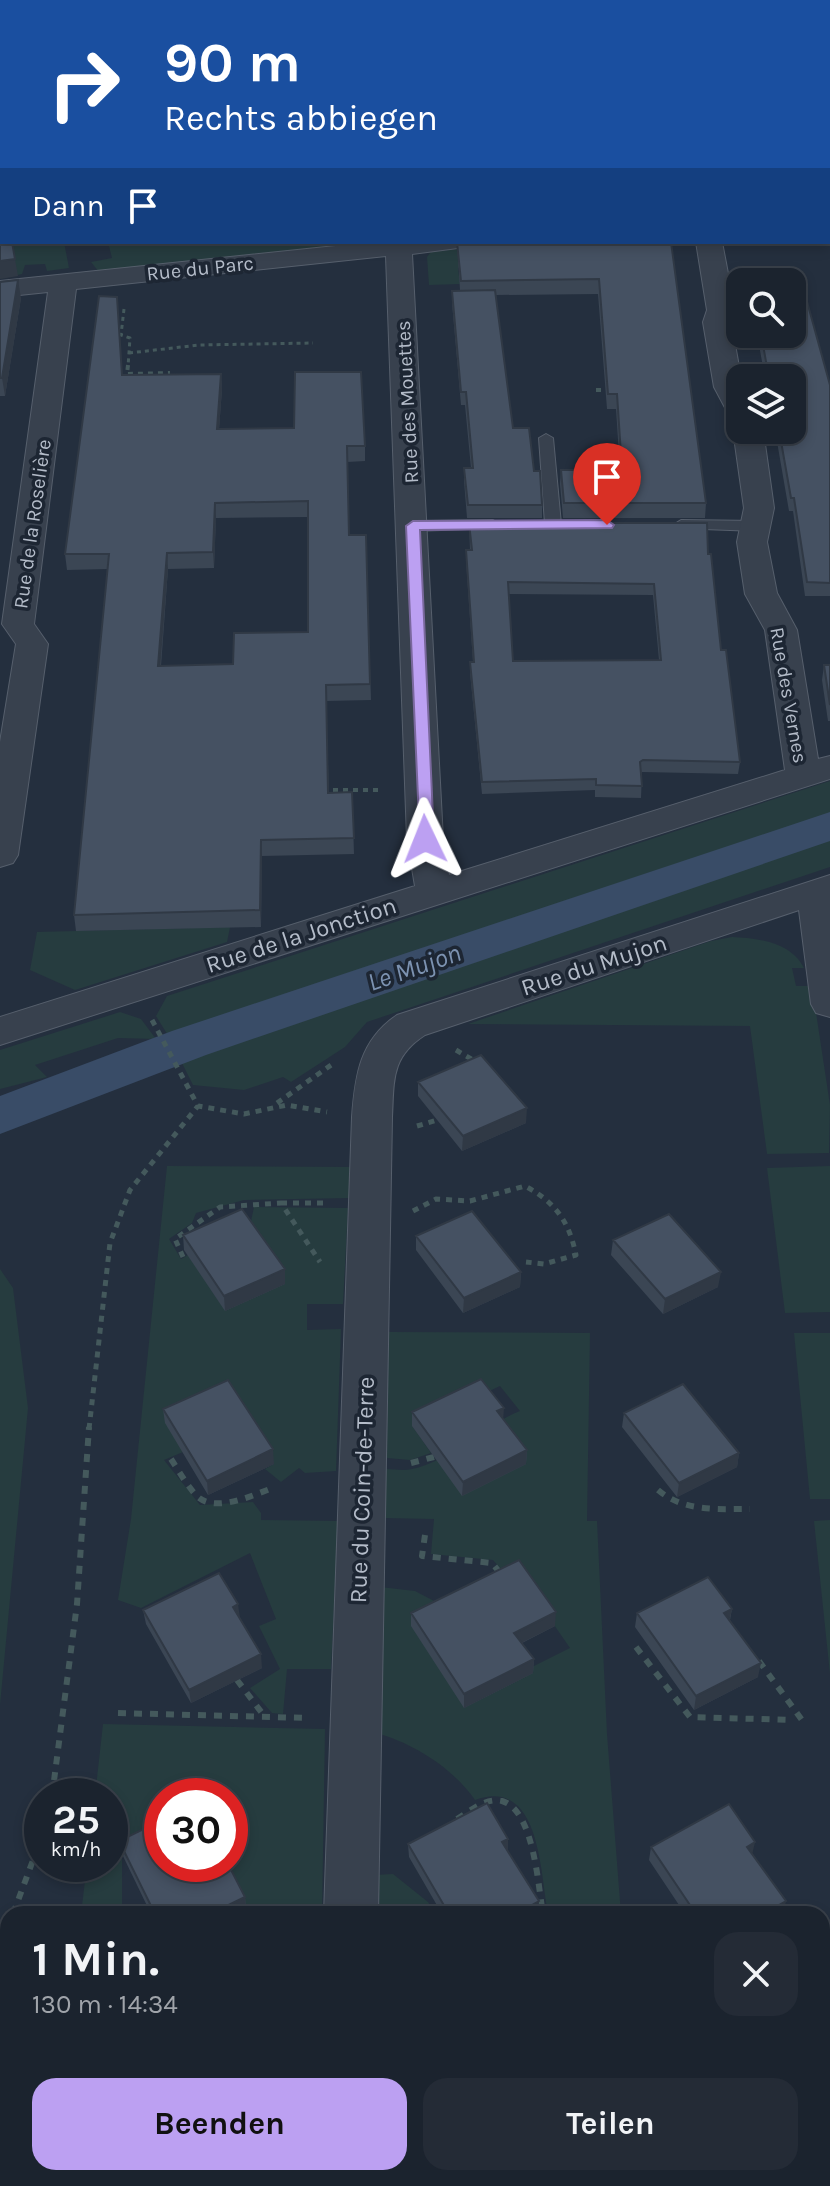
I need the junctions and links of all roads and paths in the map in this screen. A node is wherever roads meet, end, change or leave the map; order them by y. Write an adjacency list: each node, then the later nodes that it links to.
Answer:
1 (429, 244): 3 (street, Rue du Parc)
2 (709, 244): 10 (street)
3 (399, 247): 4 (street, Rue du Parc); 18 (street, Rue des Mouettes)
4 (63, 283): 5 (street, Rue du Parc); 23 (street, Rue de la Roselière)
5 (0, 289)
6 (115, 301): 8 (path)
7 (313, 343): 8 (path)
8 (129, 353): 9 (path)
9 (170, 373)
10 (726, 375)
11 (596, 390): 12 (path)
12 (611, 390)
13 (546, 438): 16 (lane)
14 (750, 444): 19 (street, Rue des Vernes)
15 (511, 524): 18 (lane)
16 (554, 524)
17 (671, 525): 19 (lane)
18 (413, 526): 25 (street, Rue des Mouettes)
19 (757, 526): 20 (street, Rue des Vernes)
20 (816, 771): 25 (street, Rue de la Jonction)
21 (318, 790): 22 (path)
22 (392, 790)
23 (0, 855)
24 (822, 890): 26 (street); 30 (street, Rue du Mujon)
25 (434, 892): 28 (street, Rue de la Jonction)
26 (830, 1004)
27 (150, 1017): 32 (path)
28 (0, 1031)
29 (453, 1049): 31 (path)
30 (381, 1055): 33 (path); 34 (street, Rue du Coin-de-Terre)
31 (484, 1069)
32 (198, 1106): 33 (path); 53 (path)
33 (272, 1106): 34 (path)
34 (372, 1117): 35 (street, Rue du Coin-de-Terre)
35 (370, 1218): 37 (path); 50 (street, Rue du Coin-de-Terre)
36 (183, 1257): 38 (path)
37 (526, 1262)
38 (323, 1266)
39 (171, 1459): 40 (path)
40 (270, 1489)
41 (658, 1490): 42 (path)
42 (750, 1509)
43 (425, 1535): 44 (path)
44 (505, 1580)
45 (636, 1647): 51 (path)
46 (751, 1651): 52 (path)
47 (237, 1680): 49 (path)
48 (118, 1713): 49 (path)
49 (265, 1717): 50 (path)
50 (356, 1720): 57 (street, Rue du Coin-de-Terre)
51 (792, 1720)
52 (802, 1720)
53 (54, 1778)
54 (457, 1819): 58 (path)
55 (25, 1882): 56 (path)
56 (16, 1906)
57 (351, 1906)
58 (541, 1906)

